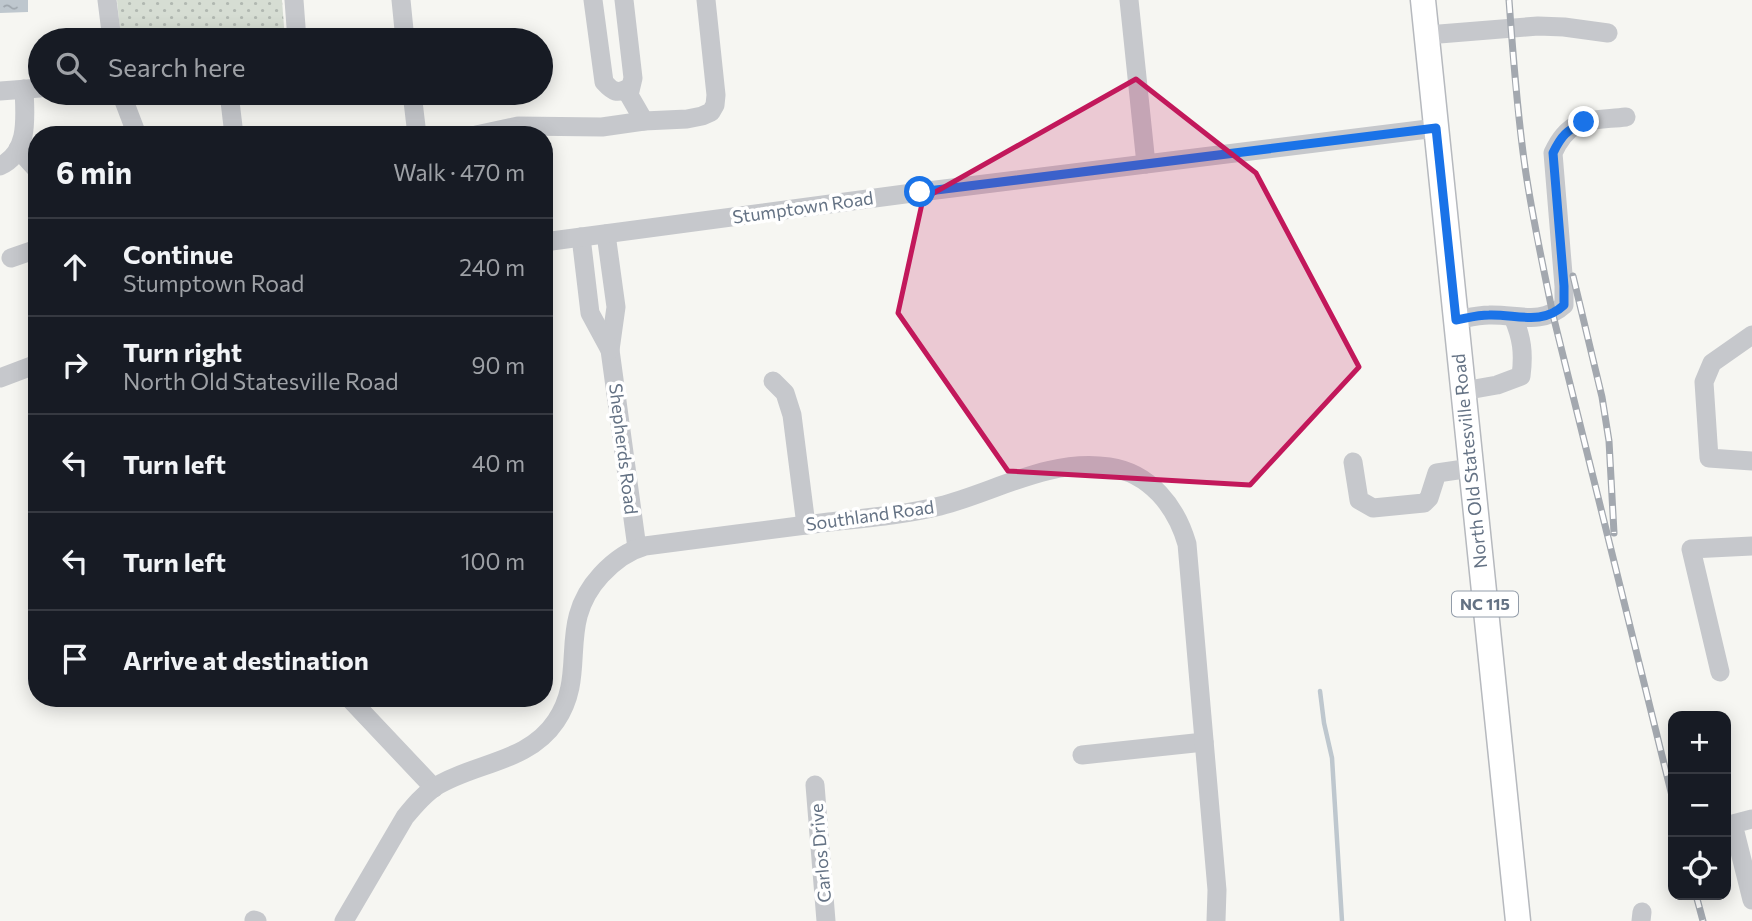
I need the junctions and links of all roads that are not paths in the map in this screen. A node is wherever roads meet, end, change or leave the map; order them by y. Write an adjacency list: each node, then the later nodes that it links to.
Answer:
1 (107, 0): 9 (street)
2 (294, 0): 10 (street)
3 (401, 0): 11 (street)
4 (593, 0): 15 (street)
5 (624, 0): 15 (street)
6 (706, 0): 22 (street)
7 (1129, 0): 31 (street)
8 (1423, 0): 13 (main road, North Old Statesville Road / NC 115)
9 (110, 28)
10 (296, 28)
11 (404, 28)
12 (1608, 33): 13 (street)
13 (1427, 35): 28 (main road, North Old Statesville Road / NC 115)
14 (28, 88): 16 (street)
15 (620, 90): 22 (street); 27 (street)
16 (0, 91)
17 (30, 105): 29 (street)
18 (126, 105): 23 (street)
19 (230, 105): 24 (street)
20 (413, 105): 25 (street)
21 (1626, 117): 38 (street)
22 (644, 121): 27 (street)
23 (134, 126)
24 (233, 126)
25 (416, 126)
26 (553, 126): 27 (street)
27 (603, 127)
28 (1436, 128): 31 (street, Stumptown Road); 39 (main road, North Old Statesville Road / NC 115)
29 (18, 149): 30 (street); 32 (street)
30 (28, 160)
31 (1146, 164): 33 (street, Stumptown Road)
32 (0, 166)
33 (606, 234): 34 (street, Stumptown Road); 41 (street, Shepherds Road)
34 (581, 237): 35 (street, Stumptown Road); 41 (street, Shepherds Road)
35 (553, 241)
36 (28, 252): 37 (street)
37 (11, 258)
38 (1513, 317): 39 (street); 45 (street)
39 (1456, 320): 45 (main road, North Old Statesville Road / NC 115)
40 (1752, 335): 46 (street)
41 (610, 350): 51 (street, Shepherds Road)
42 (28, 367): 43 (street)
43 (0, 378)
44 (773, 381): 49 (street)
45 (1463, 391): 48 (main road, North Old Statesville Road / NC 115)
46 (1752, 461)
47 (1353, 462): 48 (street)
48 (1471, 468): 63 (main road, North Old Statesville Road / NC 115)
49 (806, 525): 51 (street, Southland Road); 54 (street, Southland Road)
50 (1752, 546): 52 (street)
51 (637, 548): 57 (street, Southland Road)
52 (1720, 672)
53 (358, 707): 57 (street)
54 (1204, 742): 55 (street); 62 (street, Southland Road)
55 (1082, 755)
56 (815, 785): 61 (street, Carlos Drive)
57 (434, 788): 60 (street, Southland Road)
58 (1752, 819): 59 (street)
59 (1752, 900)
60 (344, 921)
61 (826, 921)
62 (1216, 921)
63 (1518, 921)

